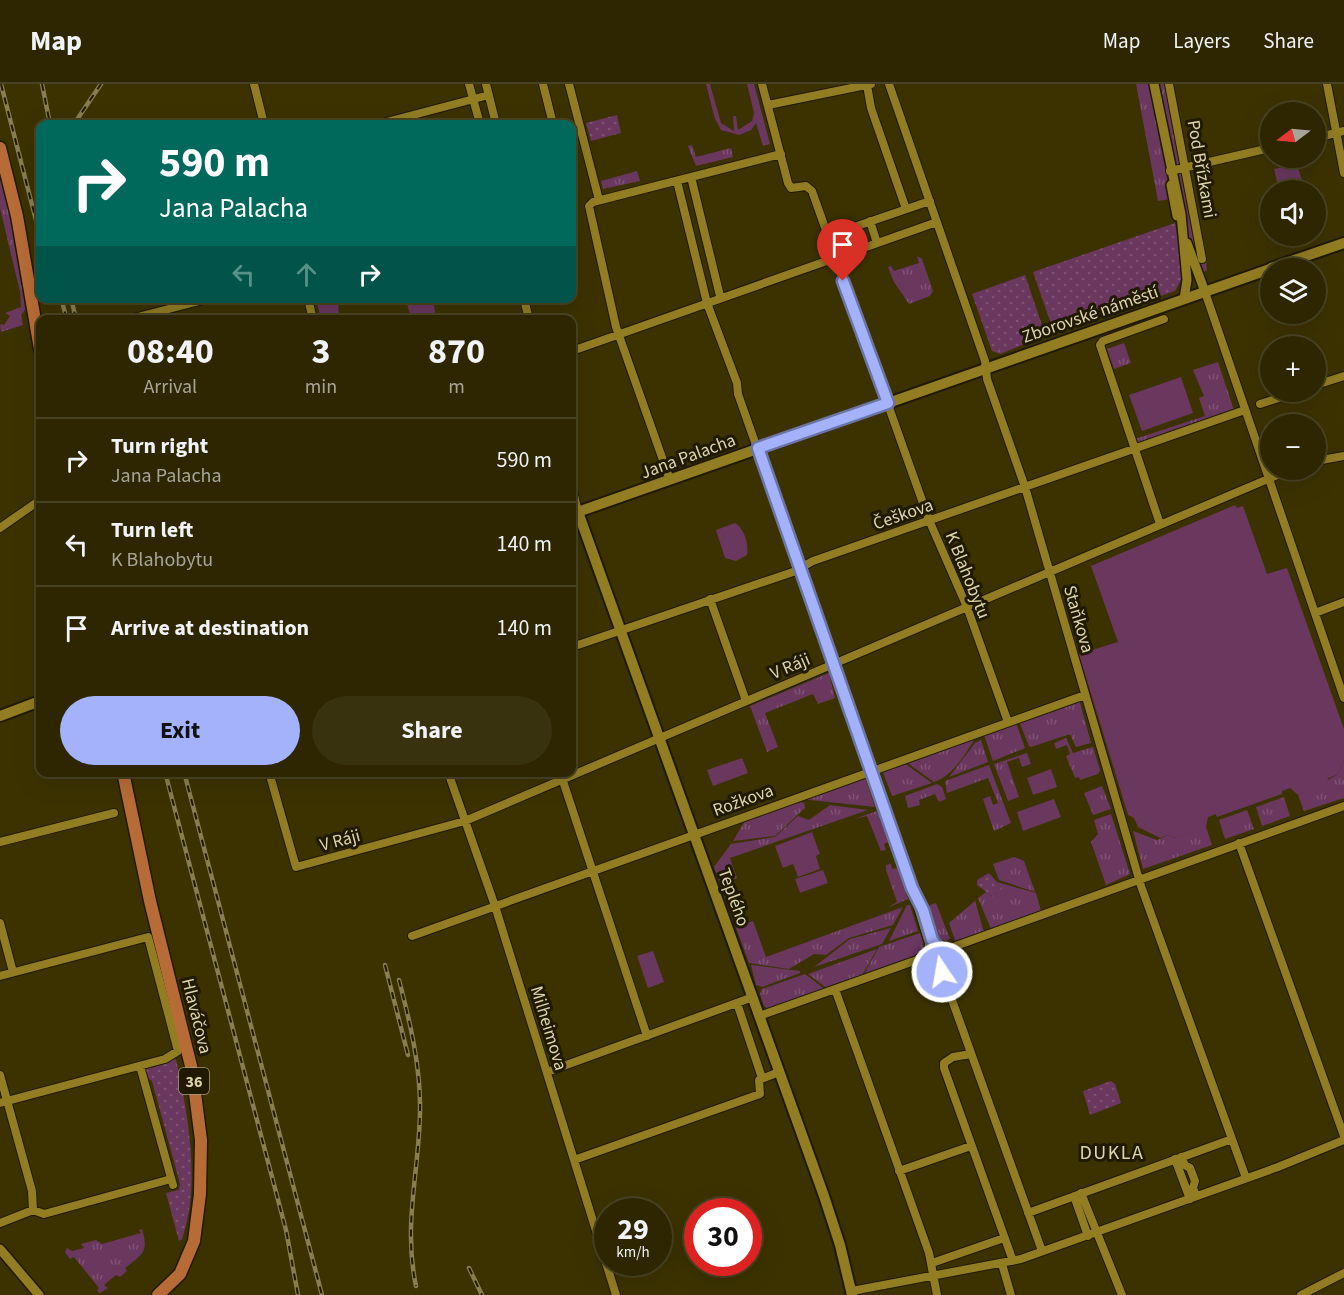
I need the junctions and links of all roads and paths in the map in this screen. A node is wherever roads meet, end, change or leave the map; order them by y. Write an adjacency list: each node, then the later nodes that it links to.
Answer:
1 (254, 84): 15 (street)
2 (469, 84): 13 (street)
3 (486, 84): 12 (street)
4 (543, 84): 19 (street)
5 (569, 84): 29 (street)
6 (762, 84): 14 (street, K Blahobytu)
7 (869, 84): 14 (street); 31 (street)
8 (889, 84): 30 (street, Staňkova)
9 (1154, 84): 25 (street, Pod Břízkami)
10 (1169, 84): 24 (street, Pod Břízkami)
11 (1327, 84): 20 (street)
12 (489, 95): 13 (street); 18 (street)
13 (473, 100): 16 (street); 17 (street)
14 (768, 105): 23 (street, K Blahobytu)
15 (263, 120)
16 (395, 120)
17 (479, 120)
18 (495, 120)
19 (552, 120)
20 (1340, 132): 26 (street)
21 (0, 148): 49 (main road)
22 (1260, 150): 24 (street)
23 (781, 154): 27 (street); 35 (street, K Blahobytu)
24 (1185, 168): 25 (street); 40 (street, Pod Břízkami)
25 (1170, 171): 34 (street, Pod Břízkami)
26 (1344, 173)
27 (691, 177): 28 (street); 43 (street)
28 (677, 181): 29 (street); 46 (street)
29 (599, 200): 50 (street)
30 (930, 201): 31 (street); 33 (street, Staňkova)
31 (906, 209): 32 (street)
32 (870, 221): 35 (street); 36 (street)
33 (937, 222): 36 (street); 52 (street, Staňkova)
34 (1181, 227): 42 (street, Pod Břízkami); 44 (street, Pod Břízkami)
35 (828, 236): 38 (street, K Blahobytu)
36 (878, 243): 38 (street)
37 (1344, 243): 39 (main road, Zborovské náměstí)
38 (836, 258): 43 (street); 56 (street, K Blahobytu)
39 (1302, 258)
40 (1202, 259)
41 (1260, 273): 42 (main road, Zborovské náměstí)
42 (1205, 292): 44 (main road, Zborovské náměstí); 58 (street)
43 (720, 296): 46 (street)
44 (1184, 299): 52 (main road, Zborovské náměstí)
45 (192, 303): 47 (street)
46 (706, 303): 50 (street); 59 (street)
47 (145, 315)
48 (1164, 319): 60 (street)
49 (36, 326)
50 (618, 334): 51 (street); 65 (street)
51 (576, 350)
52 (986, 368): 56 (main road, Jana Palacha); 68 (street, Staňkova)
53 (1344, 376): 54 (street)
54 (1326, 382)
55 (1266, 402): 57 (street)
56 (888, 403): 59 (main road, Jana Palacha); 72 (street, K Blahobytu)
57 (1260, 404)
58 (1245, 410): 60 (street, Češkova); 61 (street)
59 (758, 448): 65 (main road, Jana Palacha); 75 (street)
60 (1134, 449): 68 (street, Češkova); 73 (street)
61 (1260, 454)
62 (1343, 456): 63 (street); 64 (street)
63 (1326, 459)
64 (1344, 465)
65 (670, 480): 70 (main road, Jana Palacha)
66 (1263, 480): 73 (street, V Ráji)
67 (1269, 480): 80 (street)
68 (1025, 487): 72 (street, Češkova); 76 (street, Staňkova)
69 (36, 503): 74 (street)
70 (576, 513)
71 (576, 516): 81 (main road, Teplého)
72 (929, 520): 75 (street, Češkova); 79 (street, K Blahobytu)
73 (1160, 524): 76 (street, V Ráji)
74 (0, 528)
75 (801, 567): 77 (street, Češkova); 83 (street)
76 (1049, 571): 79 (street, V Ráji); 84 (street, Staňkova)
77 (710, 599): 81 (street, Češkova); 86 (street)
78 (1344, 602): 80 (street)
79 (967, 607): 83 (street, V Ráji); 89 (street, K Blahobytu)
80 (1315, 613): 85 (street)
81 (619, 629): 82 (street, Češkova); 90 (main road, Teplého)
82 (576, 645)
83 (834, 664): 86 (street, V Ráji); 92 (street)
84 (1085, 695): 89 (street, Rožkova); 105 (street, Staňkova)
85 (1344, 698)
86 (746, 701): 90 (street, V Ráji)
87 (36, 702): 88 (main road)
88 (0, 716)
89 (1008, 722): 92 (street, Rožkova)
90 (658, 738): 91 (street, V Ráji); 101 (main road, Teplého)
91 (576, 770)
92 (871, 770): 101 (street, Rožkova); 106 (street)
93 (124, 777): 154 (main road, Hlaváčova / 36)
94 (270, 777): 100 (street, V Ráji)
95 (450, 777): 100 (street, Milheimova)
96 (559, 777): 100 (street, V Ráji)
97 (561, 777): 104 (street)
98 (1344, 806): 103 (street)
99 (114, 813): 102 (street)
100 (465, 821): 107 (street, Milheimova)
101 (694, 834): 104 (street, Rožkova); 120 (main road, Teplého)
102 (0, 842)
103 (1239, 843): 105 (street); 131 (street)
104 (594, 870): 107 (street, Rožkova); 123 (street)
105 (1139, 880): 111 (street); 132 (street, Staňkova)
106 (912, 888): 110 (street); 112 (street)
107 (495, 906): 109 (street, Rožkova); 126 (street, Milheimova)
108 (0, 923): 116 (street)
109 (412, 936)
110 (938, 947): 111 (street); 112 (street); 113 (street)
111 (952, 947): 113 (street)
112 (929, 950): 114 (street); 115 (street)
113 (942, 956): 115 (street); 117 (street)
114 (917, 960): 115 (street); 119 (street)
115 (932, 960): 117 (street)
116 (13, 972): 118 (street); 125 (street, Hlaváčova)
117 (942, 972): 124 (street)
118 (0, 976)
119 (835, 989): 122 (street); 136 (street)
120 (753, 997): 121 (street); 122 (main road, Teplého)
121 (737, 1003): 123 (street); 129 (street)
122 (759, 1016): 127 (main road, Teplého)
123 (647, 1036): 126 (street)
124 (971, 1053): 133 (street); 141 (street)
125 (140, 1066): 130 (street); 140 (street)
126 (547, 1072): 135 (street, Milheimova)
127 (780, 1072): 129 (street); 152 (main road, Teplého)
128 (0, 1075): 130 (street)
129 (762, 1078): 135 (street)
130 (3, 1102): 140 (street)
131 (1344, 1138): 137 (street)
132 (1232, 1139): 134 (street); 137 (street, Staňkova)
133 (971, 1146): 136 (street); 144 (street)
134 (1178, 1158): 138 (street); 139 (street)
135 (574, 1160): 155 (street, Milheimova)
136 (899, 1171): 148 (street)
137 (1246, 1178): 139 (street)
138 (1078, 1194): 141 (street); 143 (street)
139 (1193, 1197): 143 (street)
140 (33, 1210): 142 (street)
141 (1028, 1213): 146 (street)
142 (0, 1223)
143 (1092, 1234): 146 (street); 158 (street)
144 (1004, 1238): 147 (street); 148 (street)
145 (0, 1249): 153 (street)
146 (1042, 1251): 147 (street)
147 (1012, 1261): 149 (street)
148 (932, 1263): 151 (street)
149 (1002, 1264): 151 (street); 157 (street)
150 (1344, 1273): 159 (street)
151 (934, 1275): 152 (street); 156 (street)
152 (852, 1293)
153 (39, 1295)
154 (158, 1295)
155 (616, 1295)
156 (937, 1295)
157 (1011, 1295)
158 (1122, 1295)
159 (1301, 1295)

